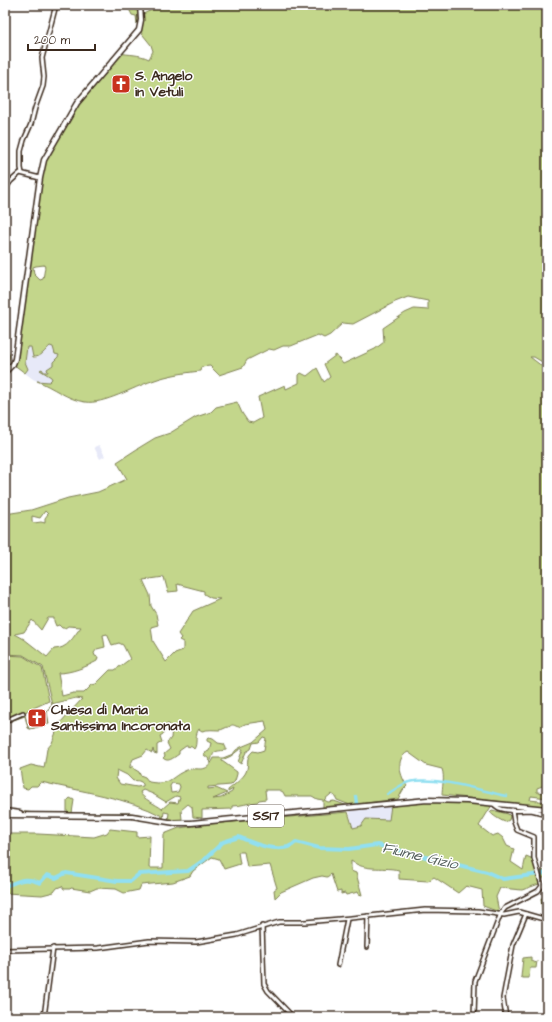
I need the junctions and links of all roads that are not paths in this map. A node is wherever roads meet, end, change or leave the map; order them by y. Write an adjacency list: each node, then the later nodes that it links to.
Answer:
1 (56, 5): 3 (street)
2 (140, 5): 4 (main road)
3 (22, 173): 4 (street); 5 (street)
4 (40, 178): 6 (main road)
5 (5, 189)
6 (5, 372)
7 (23, 713): 8 (street)
8 (5, 721)
9 (494, 804): 10 (main road, SS17); 12 (street); 15 (main road, SS17)
10 (532, 809): 11 (main road, SS17); 12 (street); 14 (street)
11 (547, 809)
12 (512, 810): 17 (street)
13 (5, 813): 15 (main road, SS17); 15 (main road, SS17)
14 (547, 814)
15 (38, 815)
16 (526, 914): 17 (street); 20 (street); 29 (street)
17 (501, 915): 18 (street); 28 (street)
18 (368, 916): 19 (street); 22 (street)
19 (347, 919): 21 (street); 25 (street)
20 (547, 920)
21 (262, 926): 23 (street); 27 (street)
22 (367, 947)
23 (53, 948): 24 (street); 26 (street)
24 (5, 950)
25 (338, 965)
26 (44, 1017)
27 (294, 1017)
28 (474, 1017)
29 (506, 1017)

